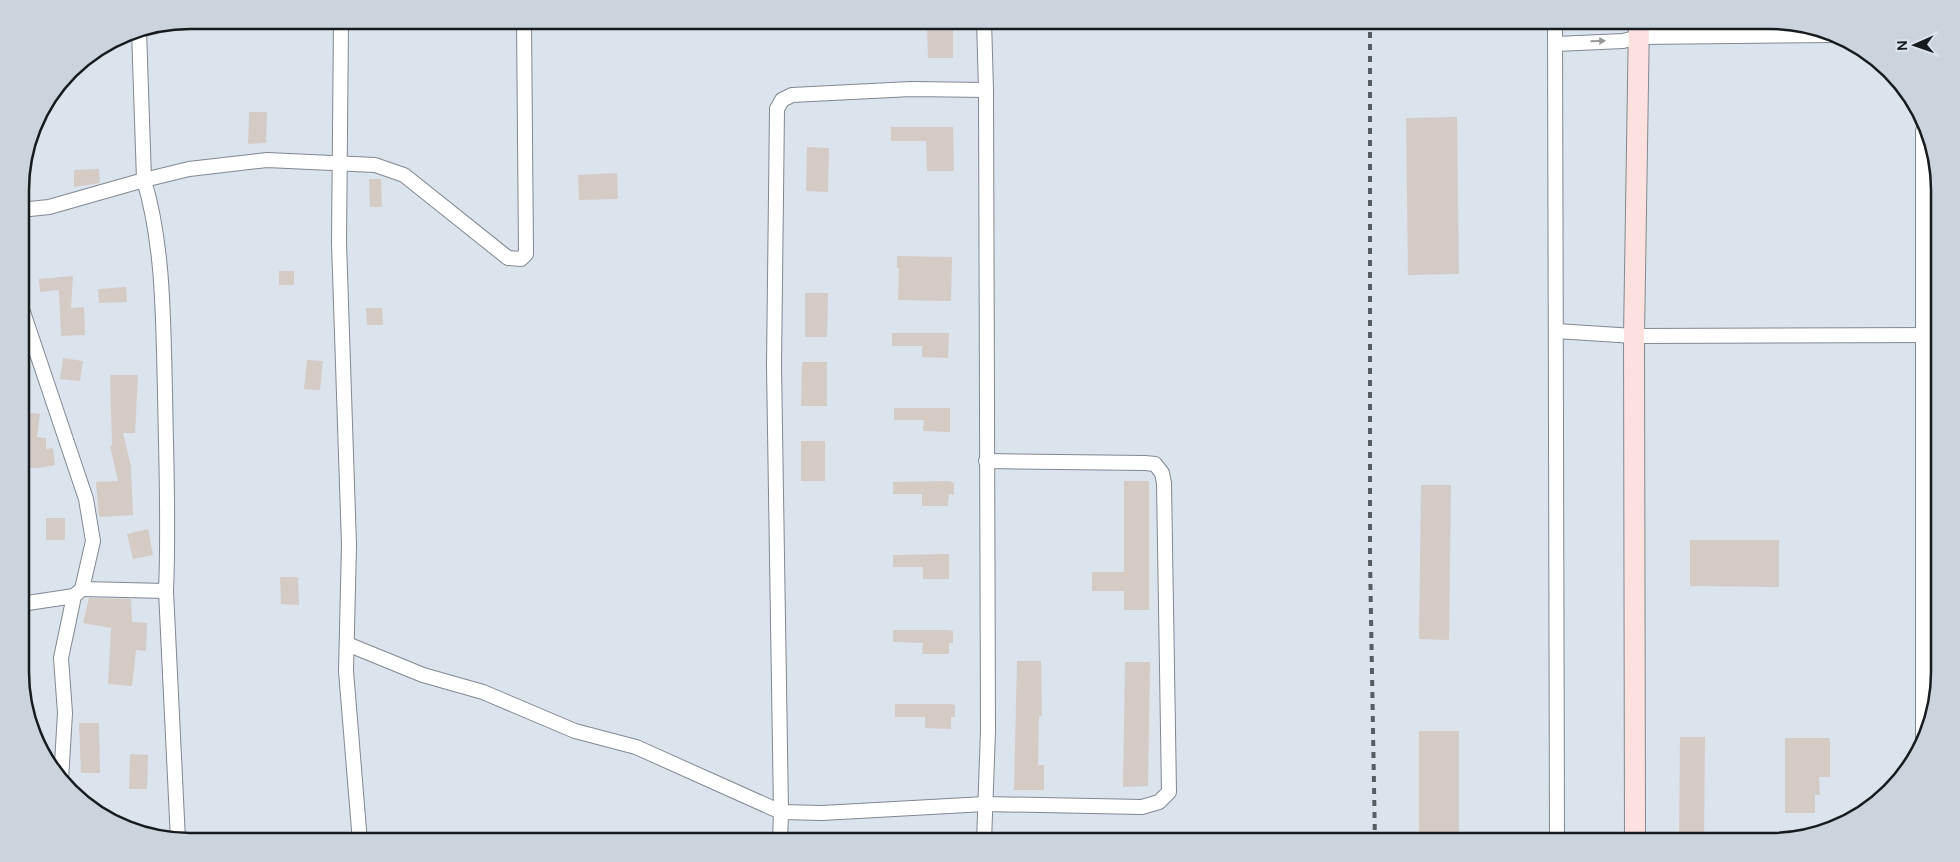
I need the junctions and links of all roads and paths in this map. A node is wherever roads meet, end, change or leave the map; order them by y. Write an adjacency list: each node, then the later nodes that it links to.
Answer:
1 (341, 29): 13 (street)
2 (524, 29): 13 (street)
3 (984, 29): 11 (street)
4 (1555, 29): 10 (street)
5 (1638, 29): 10 (street, one-way to 5)
6 (1639, 29): 20 (street)
7 (1672, 29): 8 (street)
8 (1806, 33)
9 (139, 37): 14 (street)
10 (1556, 44): 17 (street)
11 (986, 90): 21 (street); 29 (street)
12 (1923, 139): 18 (street)
13 (340, 162): 14 (street); 25 (street)
14 (144, 180): 15 (street); 22 (street)
15 (29, 209)
16 (29, 330): 23 (street)
17 (1556, 331): 20 (street); 34 (street)
18 (1923, 335): 19 (street); 20 (street); 26 (street)
19 (1931, 335)
20 (1634, 336): 35 (street)
21 (986, 462): 28 (street); 28 (street)
22 (166, 591): 23 (street); 30 (street)
23 (78, 592): 24 (street); 27 (street)
24 (29, 602)
25 (347, 644): 29 (street); 31 (street)
26 (1923, 724)
27 (62, 769)
28 (985, 804): 29 (street); 33 (street)
29 (781, 812): 32 (street)
30 (178, 833)
31 (359, 833)
32 (780, 833)
33 (984, 833)
34 (1557, 833)
35 (1635, 833)

